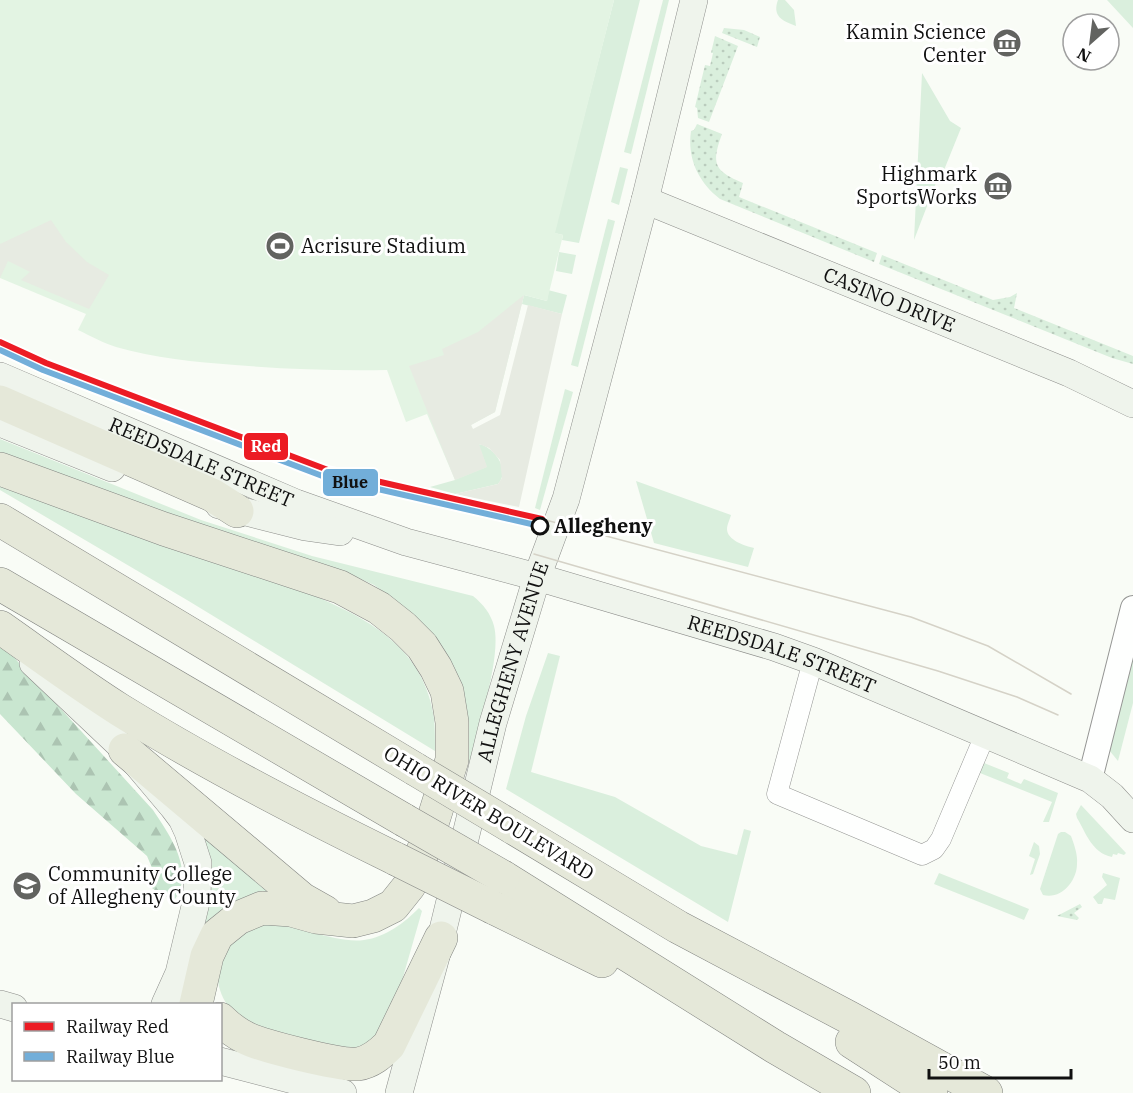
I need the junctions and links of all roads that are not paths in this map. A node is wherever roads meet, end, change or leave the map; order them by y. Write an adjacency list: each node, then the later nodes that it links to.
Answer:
1 (694, 0): 2 (main road, ALLEGHENY AVENUE)
2 (645, 200): 5 (main road, CASINO DRIVE); 11 (main road, ALLEGHENY AVENUE)
3 (0, 376): 10 (main road, REEDSDALE STREET)
4 (0, 402): 8 (highway)
5 (1133, 404)
6 (0, 423): 8 (main road, REEDSDALE STREET)
7 (0, 469): 21 (highway)
8 (237, 510): 10 (main road, REEDSDALE STREET)
9 (0, 519): 22 (highway, OHIO RIVER BOULEVARD, bridge)
10 (406, 542): 11 (main road, REEDSDALE STREET)
11 (537, 577): 15 (main road, REEDSDALE STREET); 23 (main road, ALLEGHENY AVENUE)
12 (0, 584): 20 (highway, bridge)
13 (1133, 608): 18 (street)
14 (0, 628): 17 (main road); 20 (highway, bridge)
15 (813, 661): 16 (main road, REEDSDALE STREET); 16 (street)
16 (985, 735): 18 (main road, REEDSDALE STREET)
17 (125, 750): 21 (highway); 25 (main road)
18 (1090, 779): 19 (main road, REEDSDALE STREET)
19 (1133, 819)
20 (498, 892): 32 (highway)
21 (352, 921): 24 (highway)
22 (678, 927): 33 (highway); 34 (highway, OHIO RIVER BOULEVARD)
23 (441, 938): 28 (highway); 31 (main road, ALLEGHENY AVENUE)
24 (207, 956): 26 (highway); 27 (highway)
25 (166, 1003)
26 (196, 1003)
27 (214, 1003)
28 (222, 1021)
29 (222, 1062): 30 (main road)
30 (344, 1093)
31 (399, 1093)
32 (854, 1093)
33 (931, 1093)
34 (986, 1093)

